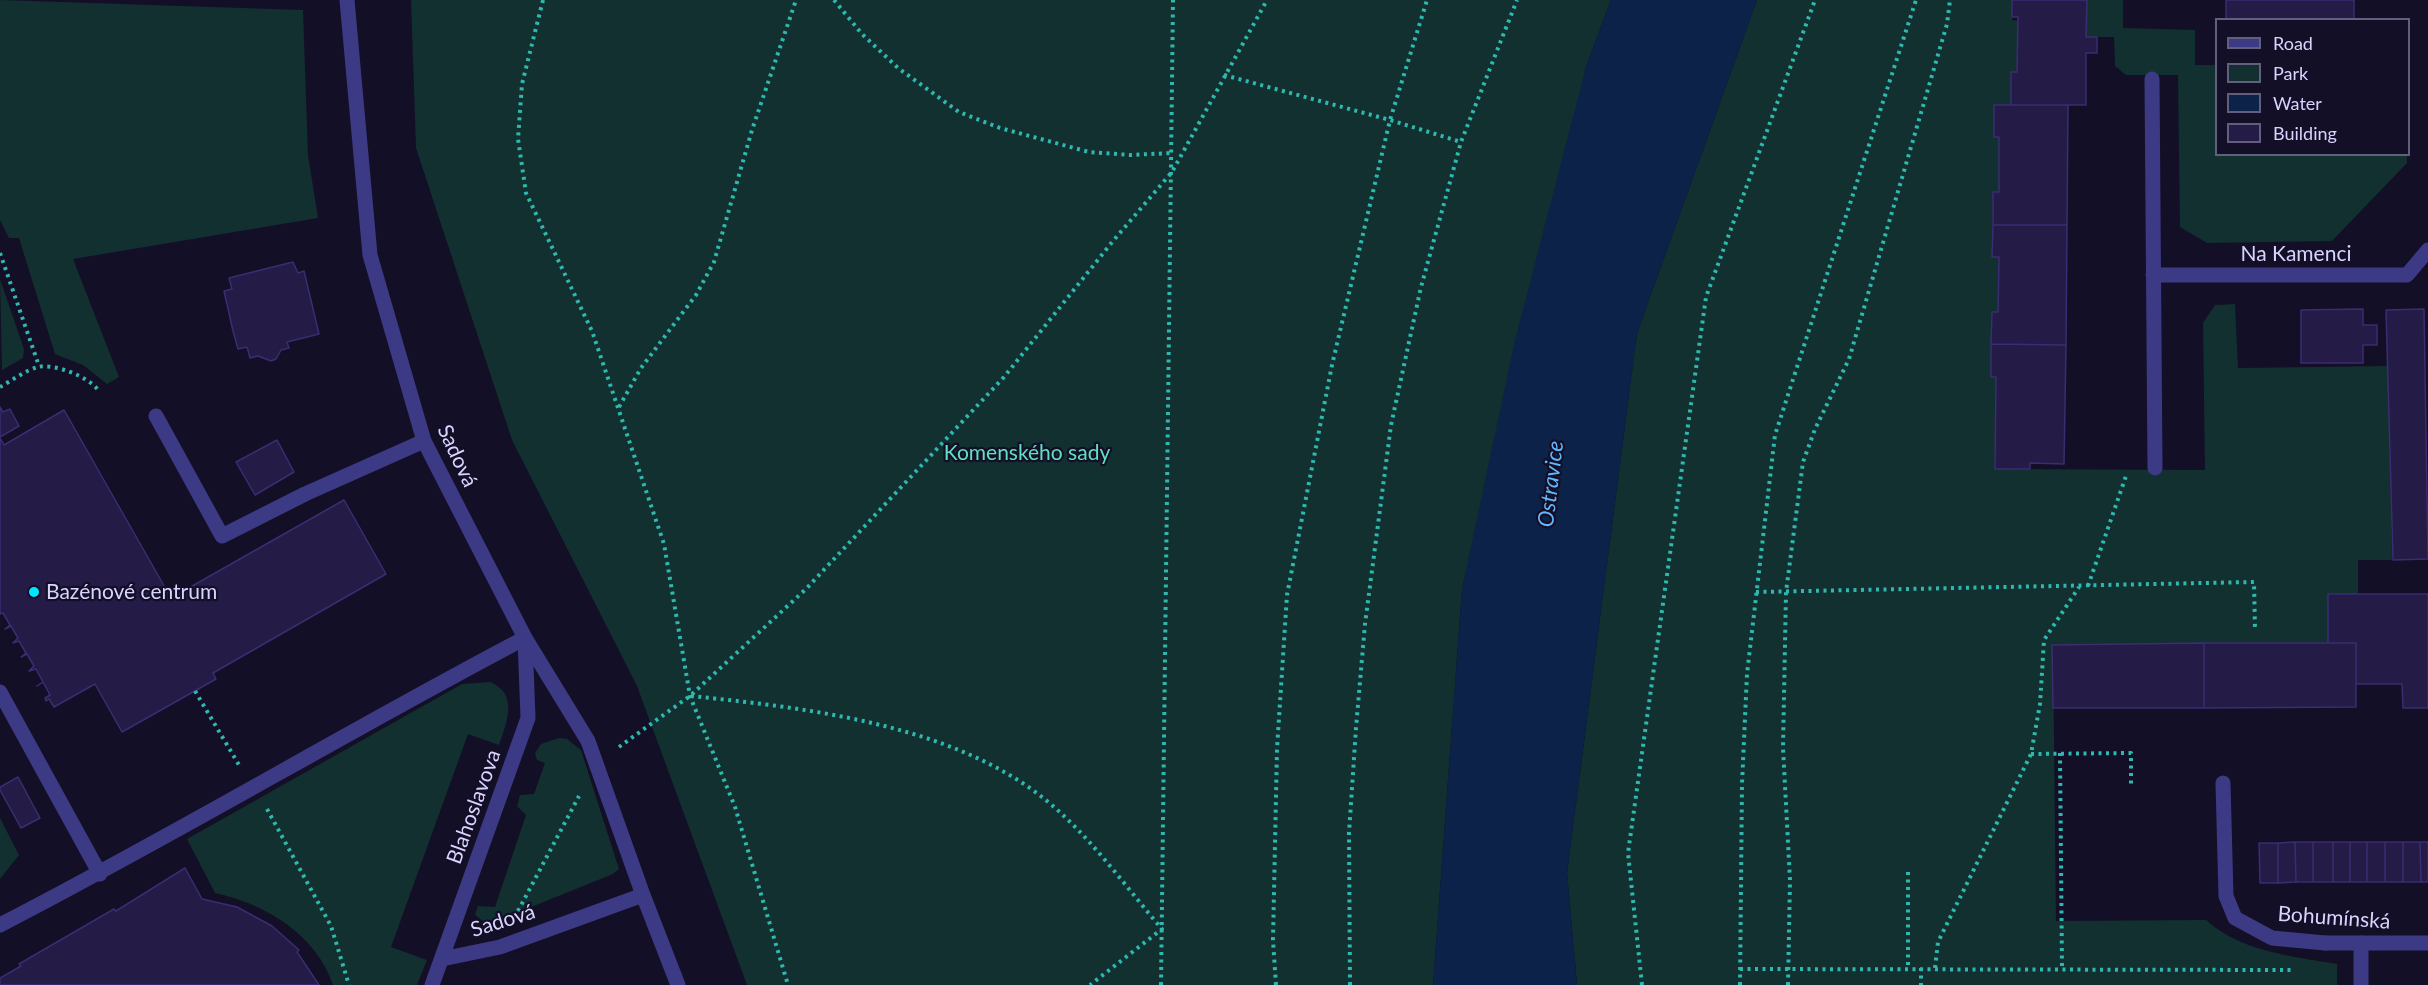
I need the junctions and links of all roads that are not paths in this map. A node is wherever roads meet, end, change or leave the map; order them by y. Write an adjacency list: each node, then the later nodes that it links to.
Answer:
1 (347, 0): 6 (street, Sadová)
2 (2152, 79): 4 (street)
3 (2428, 250): 4 (street, Na Kamenci)
4 (2153, 275): 7 (street)
5 (156, 416): 6 (street)
6 (424, 441): 8 (street, Sadová)
7 (2155, 468)
8 (525, 638): 11 (street); 12 (street, Sadová); 16 (street, Blahoslavova)
9 (0, 692): 11 (street)
10 (2223, 783): 14 (street, Bohumínská)
11 (100, 874): 13 (street)
12 (643, 895): 16 (street, Sadová); 18 (street, Sadová)
13 (0, 925)
14 (2361, 943): 15 (street, Bohumínská); 19 (street)
15 (2428, 943)
16 (442, 959): 17 (street, Blahoslavova)
17 (432, 985)
18 (678, 985)
19 (2361, 985)

